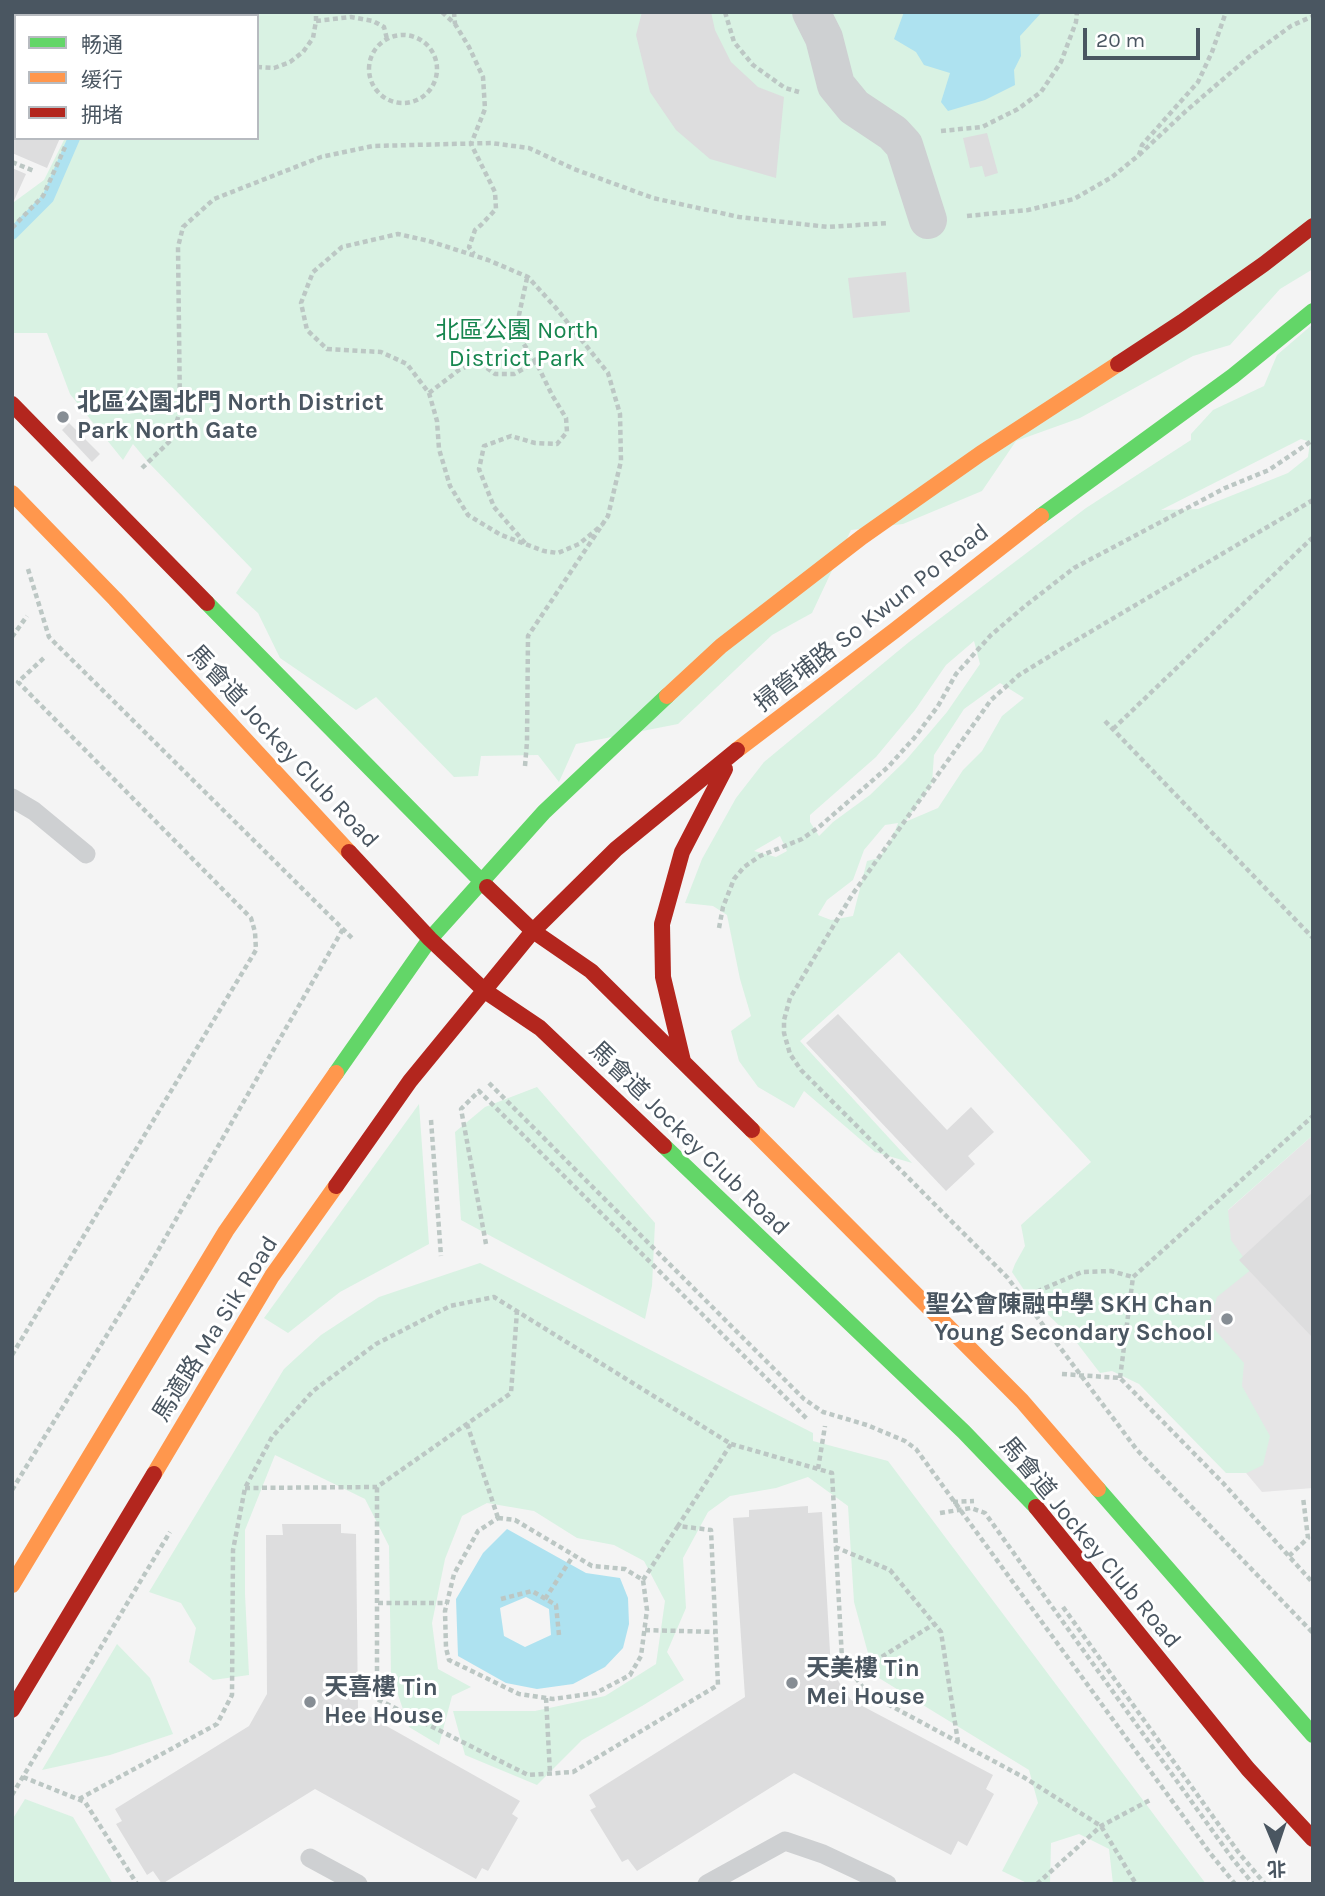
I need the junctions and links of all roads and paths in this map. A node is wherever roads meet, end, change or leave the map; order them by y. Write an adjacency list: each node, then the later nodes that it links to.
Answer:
1 (316, 12): 9 (path)
2 (442, 12): 10 (path)
3 (454, 12): 10 (path)
4 (724, 12): 13 (path)
5 (811, 12): 13 (street)
6 (1077, 12): 14 (path)
7 (1226, 12): 17 (path)
8 (1313, 16): 17 (path)
9 (316, 21): 11 (path); 12 (path)
10 (455, 24): 15 (path)
11 (387, 39): 11 (path)
12 (259, 67)
13 (854, 107): 20 (street)
14 (934, 131)
15 (471, 144): 20 (path); 23 (path); 30 (path)
16 (65, 147): 22 (path)
17 (1139, 155): 20 (path)
18 (12, 162): 19 (path)
19 (34, 171)
20 (928, 220)
21 (1313, 226): 46 (main road)
22 (12, 229)
23 (474, 255): 24 (path); 27 (path)
24 (528, 277): 26 (path); 33 (path)
25 (1313, 311): 42 (main road, 掃管埔路 So Kwun Po Road)
26 (536, 362): 27 (path); 35 (path)
27 (429, 393): 35 (path)
28 (12, 404): 46 (main road, 馬會道 Jockey Club Road)
29 (1313, 440): 47 (path)
30 (142, 468)
31 (12, 493): 52 (main road, 馬會道 Jockey Club Road)
32 (1313, 500): 61 (path)
33 (602, 525): 35 (path); 43 (path)
34 (1313, 541): 41 (path)
35 (526, 545)
36 (28, 567): 48 (path)
37 (27, 616): 38 (path)
38 (12, 637)
39 (46, 656): 64 (path)
40 (1105, 721): 41 (path)
41 (1113, 729): 50 (path)
42 (732, 754): 49 (main road, 掃管埔路 So Kwun Po Road); 54 (main road)
43 (525, 766)
44 (12, 798): 45 (lane)
45 (86, 854)
46 (482, 883): 49 (main road, 馬會道 Jockey Club Road); 52 (main road, 馬適路 Ma Sik Road)
47 (719, 928)
48 (343, 929): 51 (path); 74 (path)
49 (533, 931): 53 (main road, 掃管埔路 So Kwun Po Road); 54 (main road, 馬會道 Jockey Club Road)
50 (1313, 938)
51 (353, 939)
52 (430, 939): 53 (main road, 馬會道 Jockey Club Road); 87 (main road, 馬適路 Ma Sik Road)
53 (485, 991): 100 (main road, 馬適路 Ma Sik Road); 109 (main road, 馬會道 Jockey Club Road)
54 (683, 1061): 101 (main road, 馬會道 Jockey Club Road)
55 (489, 1083): 76 (path)
56 (430, 1109): 59 (path)
57 (1313, 1116): 60 (path)
58 (486, 1244): 67 (path)
59 (441, 1256)
60 (1133, 1277): 61 (path); 66 (path)
61 (1022, 1298): 62 (path); 96 (path)
62 (1009, 1310)
63 (517, 1311): 68 (path); 70 (path); 73 (path)
64 (12, 1355)
65 (1062, 1374): 66 (path)
66 (1120, 1378): 84 (path)
67 (807, 1419)
68 (467, 1424): 72 (path); 79 (path)
69 (825, 1426): 71 (path)
70 (731, 1444): 71 (path); 80 (path)
71 (818, 1469): 82 (path)
72 (377, 1487): 73 (path); 91 (path)
73 (245, 1488): 106 (path)
74 (12, 1490)
75 (1303, 1497): 84 (path)
76 (953, 1502): 77 (path); 117 (path)
77 (983, 1503)
78 (940, 1513): 118 (path)
79 (498, 1518): 83 (path); 92 (path)
80 (678, 1526): 85 (path); 95 (path)
81 (170, 1532): 104 (path)
82 (835, 1548): 93 (path); 98 (path)
83 (573, 1555): 85 (path); 89 (path)
84 (1289, 1556): 86 (path)
85 (643, 1580): 94 (path)
86 (1313, 1583)
87 (12, 1585)
88 (501, 1599): 89 (path)
89 (545, 1599): 97 (path)
90 (1057, 1599): 119 (path)
91 (378, 1603): 92 (path); 103 (path)
92 (447, 1604): 99 (path)
93 (934, 1624): 98 (path); 102 (path)
94 (645, 1630): 95 (path); 99 (path)
95 (715, 1632): 103 (path)
96 (1313, 1633)
97 (559, 1635)
98 (853, 1675): 102 (path)
99 (546, 1698): 103 (path)
100 (12, 1710)
101 (1313, 1735)
102 (958, 1742): 108 (path)
103 (550, 1773)
104 (23, 1777): 105 (path); 106 (path)
105 (12, 1795)
106 (79, 1800): 111 (path)
107 (1150, 1800): 108 (path)
108 (1101, 1826): 115 (path); 116 (path)
109 (1313, 1839)
110 (310, 1858): 112 (lane)
111 (137, 1884)
112 (358, 1884)
113 (707, 1884): 114 (lane)
114 (887, 1884)
115 (1037, 1884)
116 (1136, 1884)
117 (1235, 1884)
118 (1253, 1884)
119 (1265, 1884)

